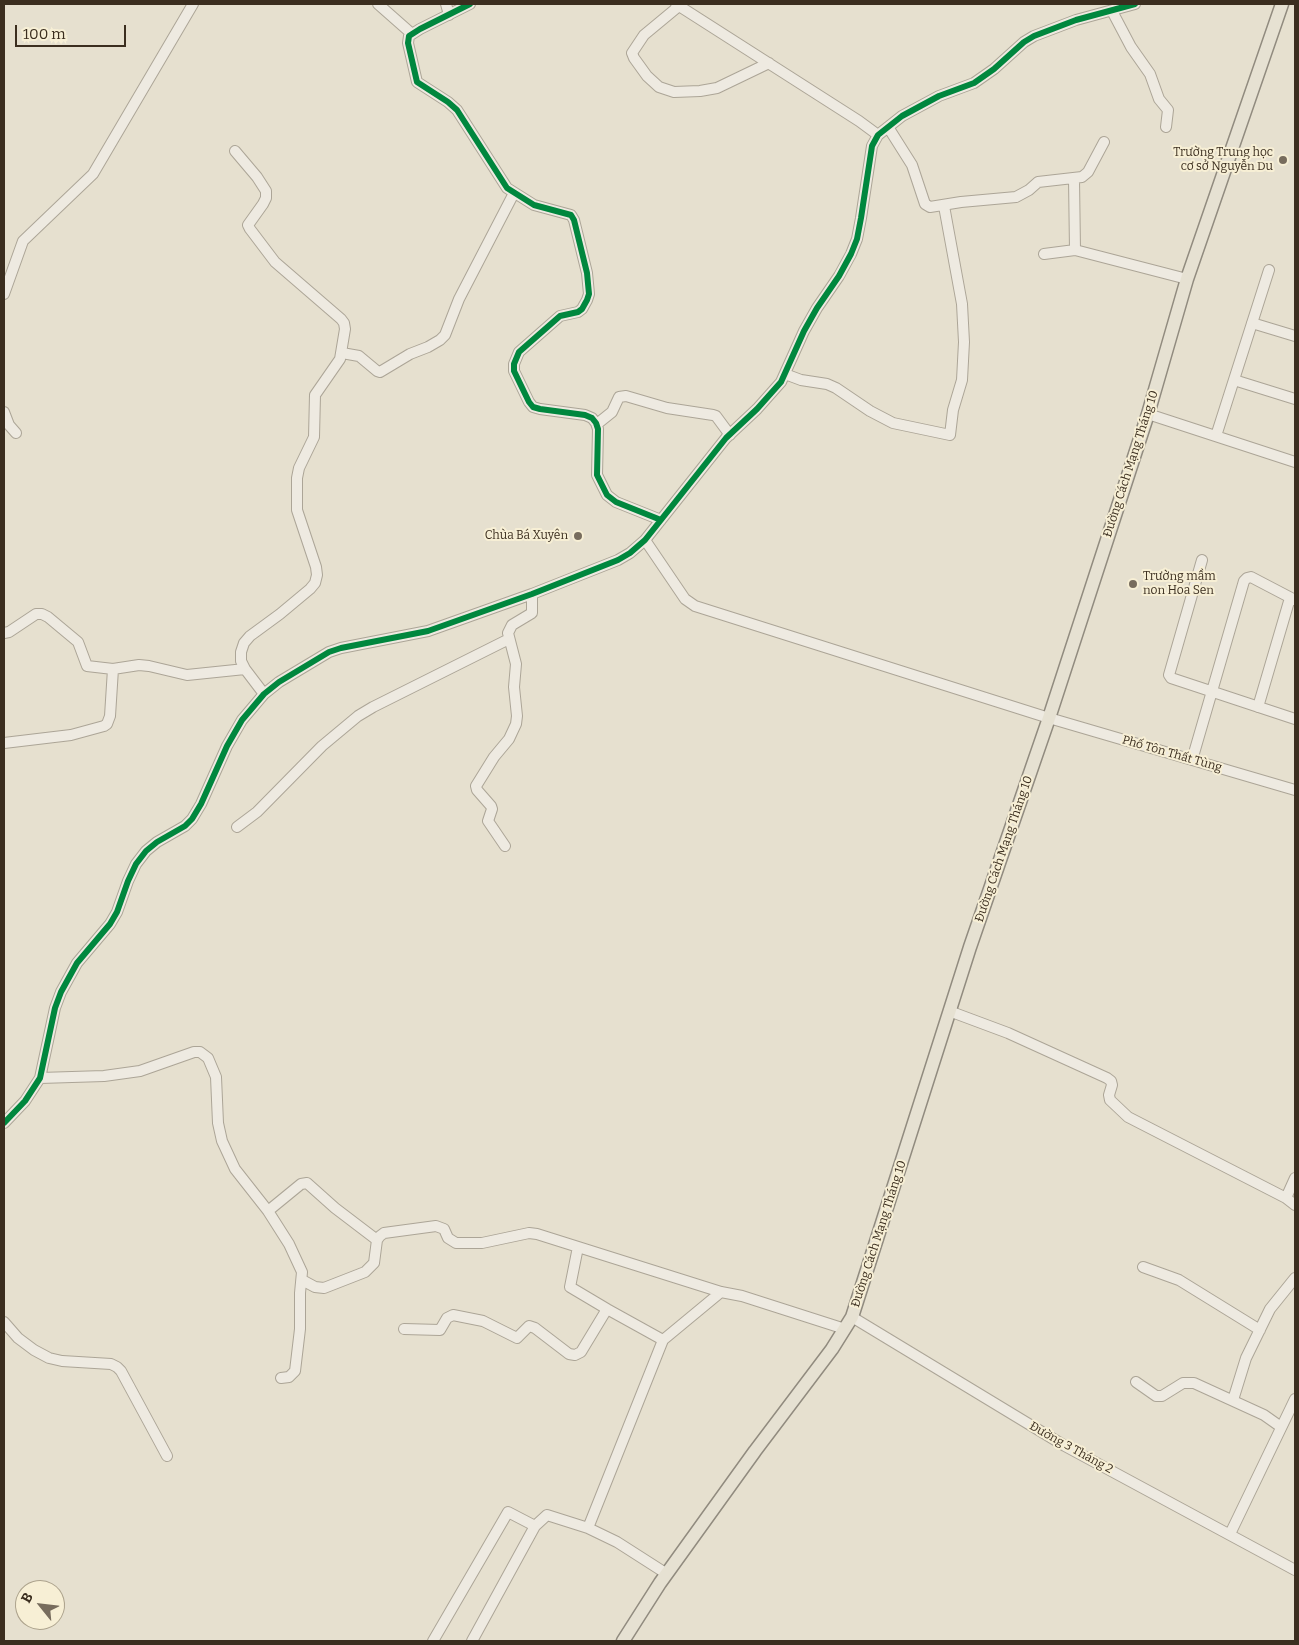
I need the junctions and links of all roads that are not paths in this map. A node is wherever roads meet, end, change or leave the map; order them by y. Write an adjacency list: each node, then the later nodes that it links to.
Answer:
1 (193, 4): 24 (street)
2 (378, 4): 10 (street)
3 (446, 4): 9 (street)
4 (470, 4): 9 (street)
5 (1135, 4): 8 (street)
6 (1282, 4): 23 (main road, Đường Cách Mạng Tháng 10)
7 (677, 5): 11 (street); 11 (street)
8 (1112, 11): 12 (street); 13 (street)
9 (449, 15): 10 (street)
10 (412, 34): 18 (street)
11 (770, 64): 14 (street)
12 (888, 127): 14 (street); 19 (street)
13 (1166, 127)
14 (878, 135): 28 (street)
15 (1104, 142): 17 (street)
16 (235, 151): 27 (street)
17 (1074, 179): 19 (street); 20 (street)
18 (514, 193): 27 (street); 33 (street)
19 (944, 206): 28 (street)
20 (1075, 250): 21 (street); 23 (street)
21 (1044, 254)
22 (1269, 270): 25 (street)
23 (1187, 279): 32 (main road, Đường Cách Mạng Tháng 10)
24 (4, 294)
25 (1252, 323): 26 (street); 29 (street)
26 (1295, 336)
27 (342, 353): 46 (street)
28 (785, 374): 35 (street)
29 (1234, 380): 30 (street); 36 (street)
30 (1295, 399)
31 (4, 412): 34 (street)
32 (1148, 414): 36 (street); 50 (main road, Đường Cách Mạng Tháng 10)
33 (597, 424): 35 (street); 38 (street)
34 (16, 433)
35 (730, 435): 38 (street)
36 (1216, 436): 37 (street)
37 (1295, 462)
38 (661, 520): 39 (street)
39 (645, 540): 41 (street); 50 (street, Phố Tôn Thất Tùng)
40 (1202, 560): 47 (street)
41 (532, 594): 44 (street); 48 (street)
42 (1293, 599): 47 (street); 49 (street)
43 (4, 633): 45 (street)
44 (509, 639): 55 (street); 56 (street)
45 (113, 669): 46 (street); 52 (street)
46 (245, 669): 48 (street)
47 (1212, 693): 49 (street); 53 (street)
48 (264, 694): 58 (street)
49 (1258, 707): 51 (street)
50 (1050, 718): 53 (street, Phố Tôn Thất Tùng); 57 (main road, Đường Cách Mạng Tháng 10)
51 (1295, 719)
52 (4, 743)
53 (1192, 760): 54 (street, Phố Tôn Thất Tùng)
54 (1295, 790)
55 (237, 828)
56 (505, 846)
57 (949, 1011): 61 (street); 71 (main road, Đường Cách Mạng Tháng 10)
58 (40, 1078): 59 (street); 63 (street)
59 (4, 1124)
60 (1295, 1178): 61 (street)
61 (1286, 1198): 62 (street)
62 (1295, 1205)
63 (268, 1211): 64 (street); 68 (street)
64 (377, 1240): 65 (street); 68 (street)
65 (578, 1247): 69 (street); 70 (street)
66 (1143, 1267): 75 (street)
67 (1295, 1278): 75 (street)
68 (302, 1280): 77 (street)
69 (721, 1292): 74 (street); 76 (street)
70 (607, 1309): 73 (street); 76 (street)
71 (852, 1318): 74 (main road, Đường Cách Mạng Tháng 10); 85 (street, Đường 3 Tháng 2)
72 (4, 1322): 82 (street)
73 (404, 1329)
74 (846, 1329): 87 (main road, Đường Cách Mạng Tháng 10)
75 (1260, 1330): 79 (street)
76 (663, 1340): 84 (street)
77 (281, 1378)
78 (1136, 1382): 79 (street)
79 (1233, 1400): 81 (street)
80 (1295, 1401): 81 (street)
81 (1281, 1427): 85 (street)
82 (167, 1456)
83 (535, 1526): 84 (street); 88 (street); 89 (street)
84 (588, 1528): 87 (street)
85 (1230, 1534): 86 (street, Đường 3 Tháng 2)
86 (1295, 1570)
87 (667, 1574): 90 (main road, Đường Cách Mạng Tháng 10)
88 (434, 1641)
89 (472, 1641)
90 (623, 1641)

